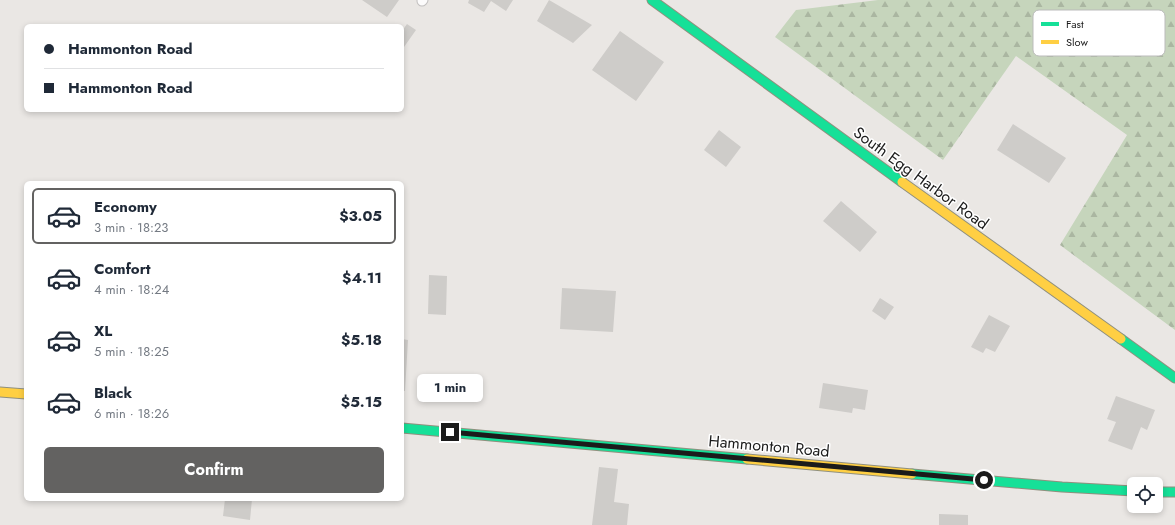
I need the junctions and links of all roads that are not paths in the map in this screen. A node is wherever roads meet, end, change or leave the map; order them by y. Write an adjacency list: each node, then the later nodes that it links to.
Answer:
1 (652, 0): 2 (street, South Egg Harbor Road)
2 (1175, 378)
3 (0, 392): 4 (street)
4 (24, 394)
5 (404, 428): 6 (street, Hammonton Road)
6 (1127, 491)
7 (1163, 492): 8 (street)
8 (1175, 492)

